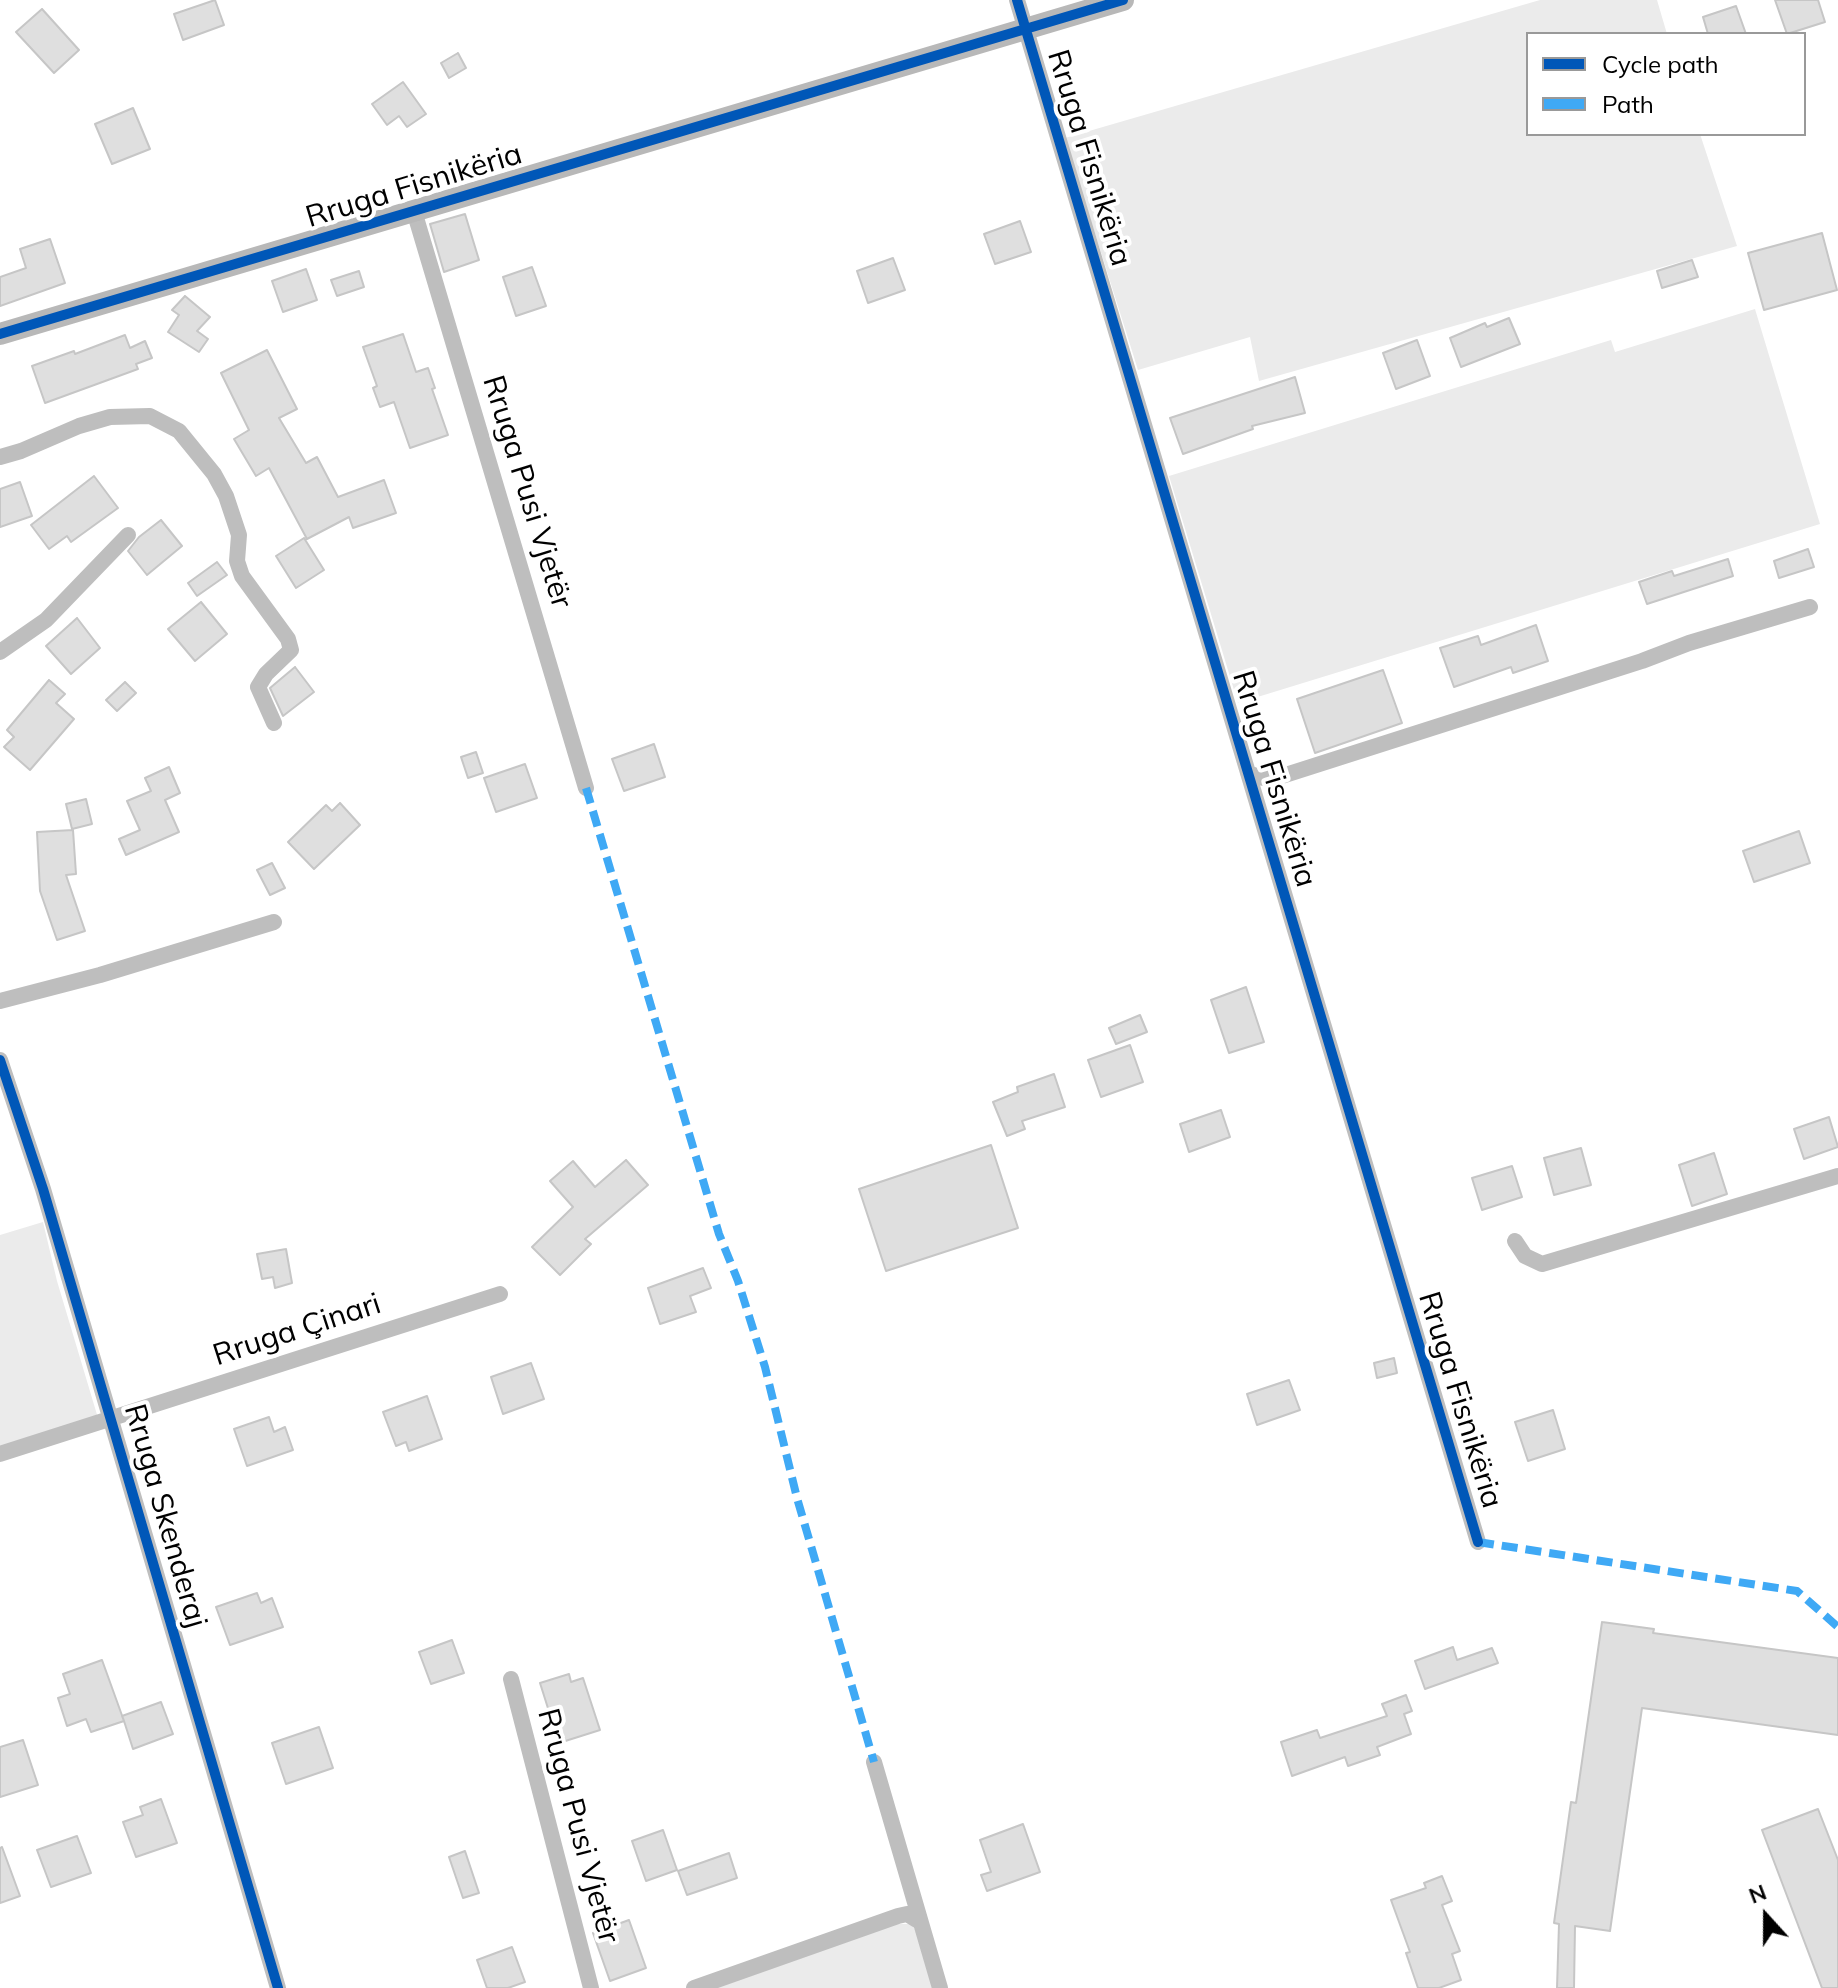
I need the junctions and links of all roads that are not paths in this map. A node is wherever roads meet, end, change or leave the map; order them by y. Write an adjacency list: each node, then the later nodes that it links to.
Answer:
1 (1017, 0): 3 (street)
2 (1123, 0): 3 (street, Rruga Fisnikëria)
3 (1025, 29): 4 (street, Rruga Fisnikëria); 11 (street, Rruga Fisnikëria)
4 (414, 211): 5 (street, Rruga Fisnikëria); 12 (street, Rruga Pusi Vjetër)
5 (0, 334)
6 (0, 457): 10 (street)
7 (128, 535): 9 (street)
8 (1810, 607): 11 (street, Rruga Fisnikëria)
9 (0, 652)
10 (274, 723)
11 (1248, 773): 21 (street, Rruga Fisnikëria)
12 (586, 788)
13 (274, 922): 14 (street)
14 (0, 1001)
15 (0, 1060): 19 (street, Rruga Skenderaj)
16 (1838, 1176): 17 (street)
17 (1515, 1241)
18 (500, 1294): 19 (street, Rruga Çinari)
19 (112, 1419): 20 (street, Rruga Çinari); 25 (street, Rruga Skenderaj)
20 (0, 1454)
21 (1478, 1542)
22 (511, 1679): 26 (street, Rruga Pusi Vjetër)
23 (874, 1762): 24 (street)
24 (920, 1922): 27 (street); 28 (street)
25 (278, 1988)
26 (591, 1988)
27 (694, 1988)
28 (940, 1988)

